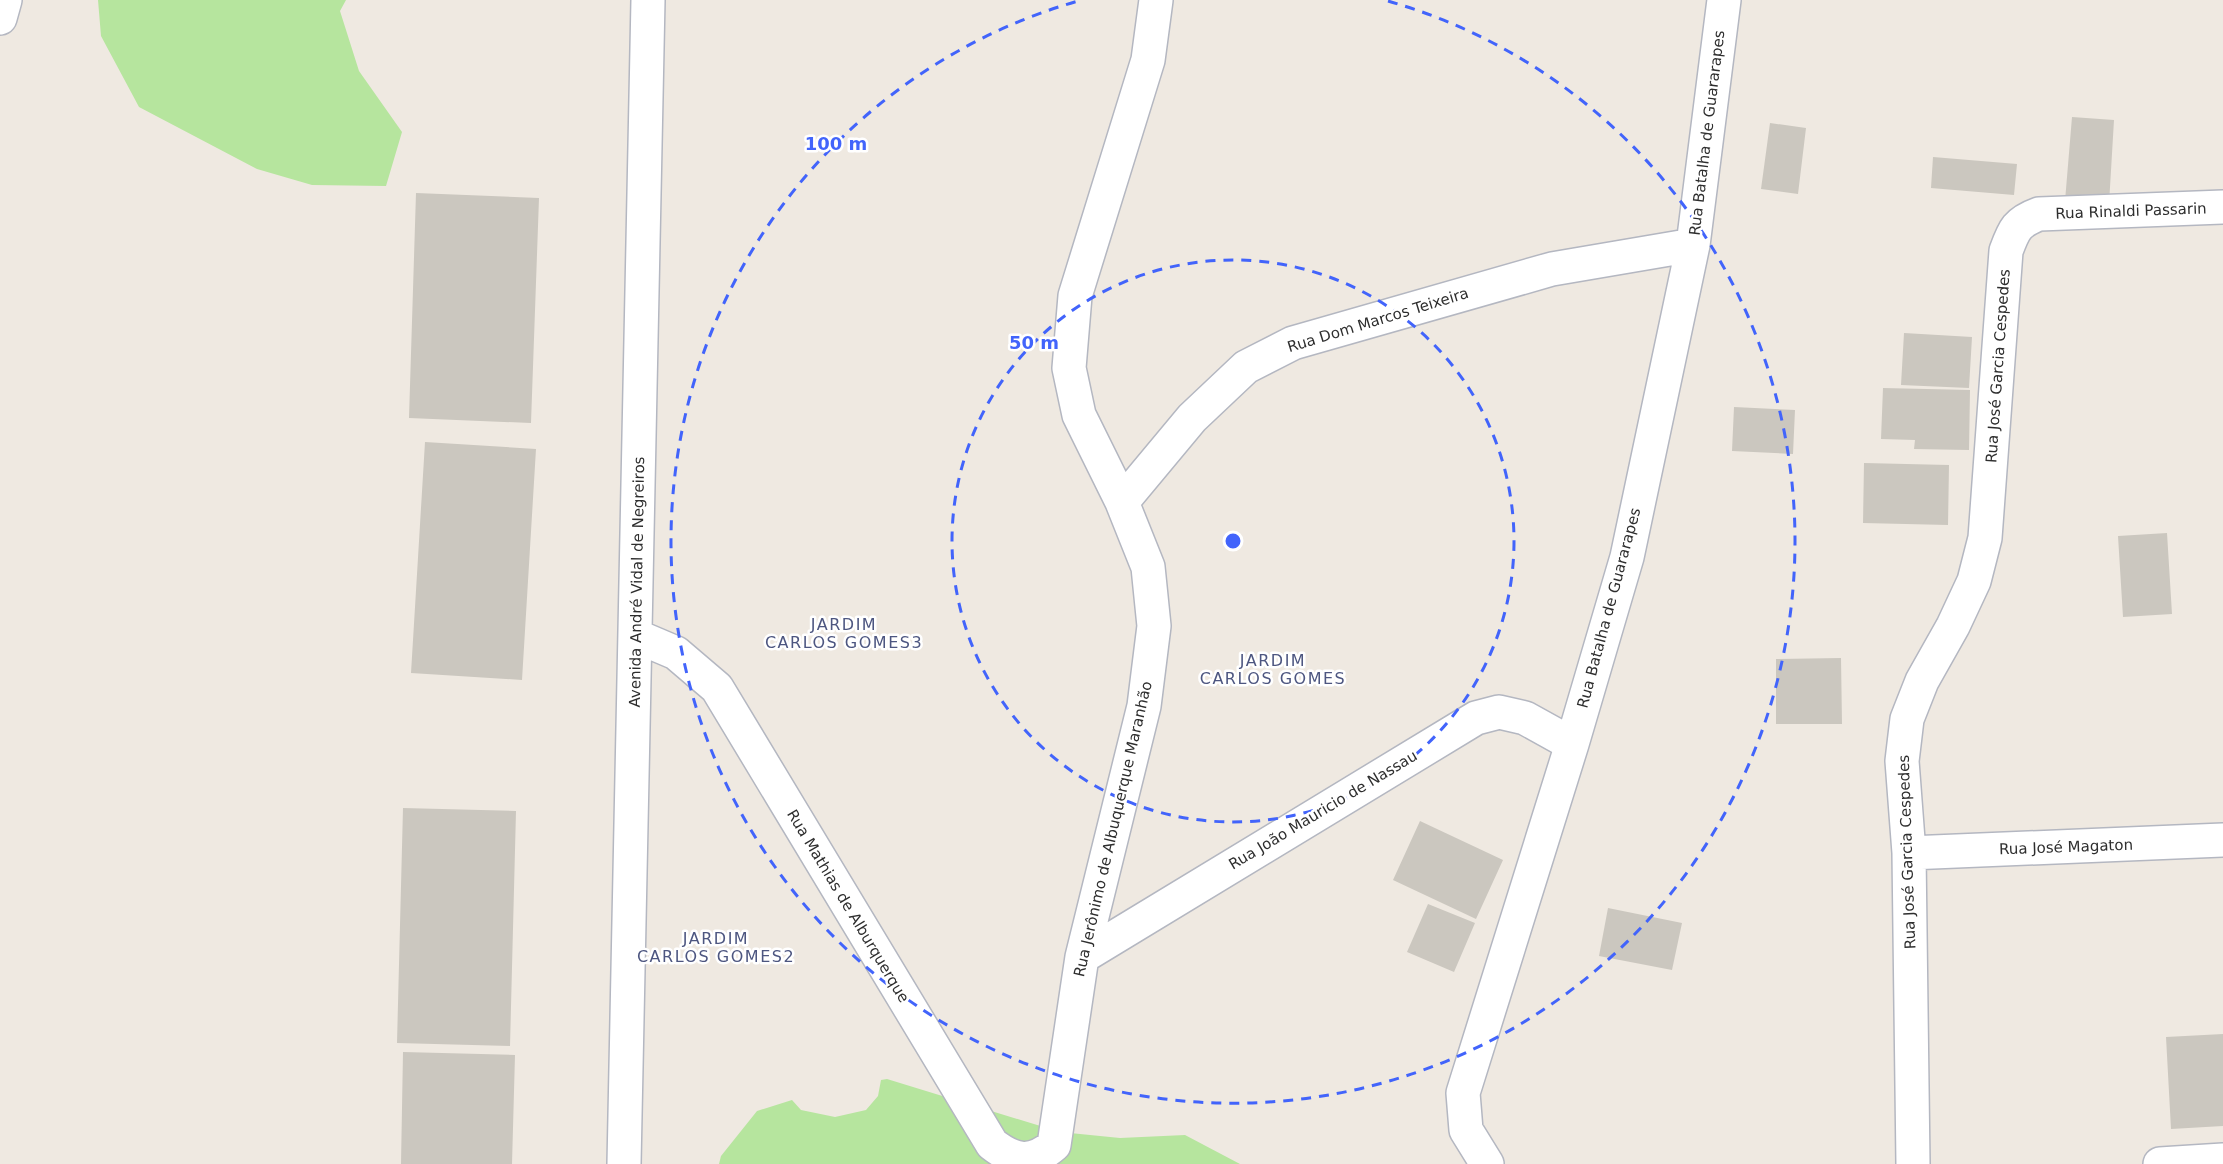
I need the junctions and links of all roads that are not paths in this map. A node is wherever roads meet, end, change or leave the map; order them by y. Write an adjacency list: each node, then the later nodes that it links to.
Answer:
1 (5, 0): 5 (street)
2 (648, 0): 10 (street, Avenida André Vidal de Negreiros)
3 (1156, 0): 9 (street, Rua Jerônimo de Albuquerque Maranhão)
4 (1724, 0): 8 (street, Rua Batalha de Guararapes)
5 (0, 18)
6 (2223, 207): 7 (street, Rua Rinaldi Passarin)
7 (2039, 214): 13 (street, Rua José Garcia Cespedes)
8 (1693, 245): 9 (street, Rua Dom Marcos Teixeira); 11 (street, Rua Batalha de Guararapes)
9 (1122, 502): 14 (street, Rua Jerônimo de Albuquerque Maranhão)
10 (636, 636): 15 (street, Rua Mathias de Alburquerque); 17 (street, Avenida André Vidal de Negreiros)
11 (1572, 744): 14 (street, Rua João Mauricio de Nassau); 18 (street, Rua Batalha de Guararapes)
12 (2223, 840): 13 (street, Rua José Magaton)
13 (1909, 853): 19 (street, Rua José Garcia Cespedes)
14 (1082, 957): 15 (street, Rua Jerônimo de Albuquerque Maranhão)
15 (1054, 1145)
16 (2223, 1160): 20 (street)
17 (624, 1164)
18 (1487, 1164)
19 (1913, 1164)
20 (2160, 1164)

